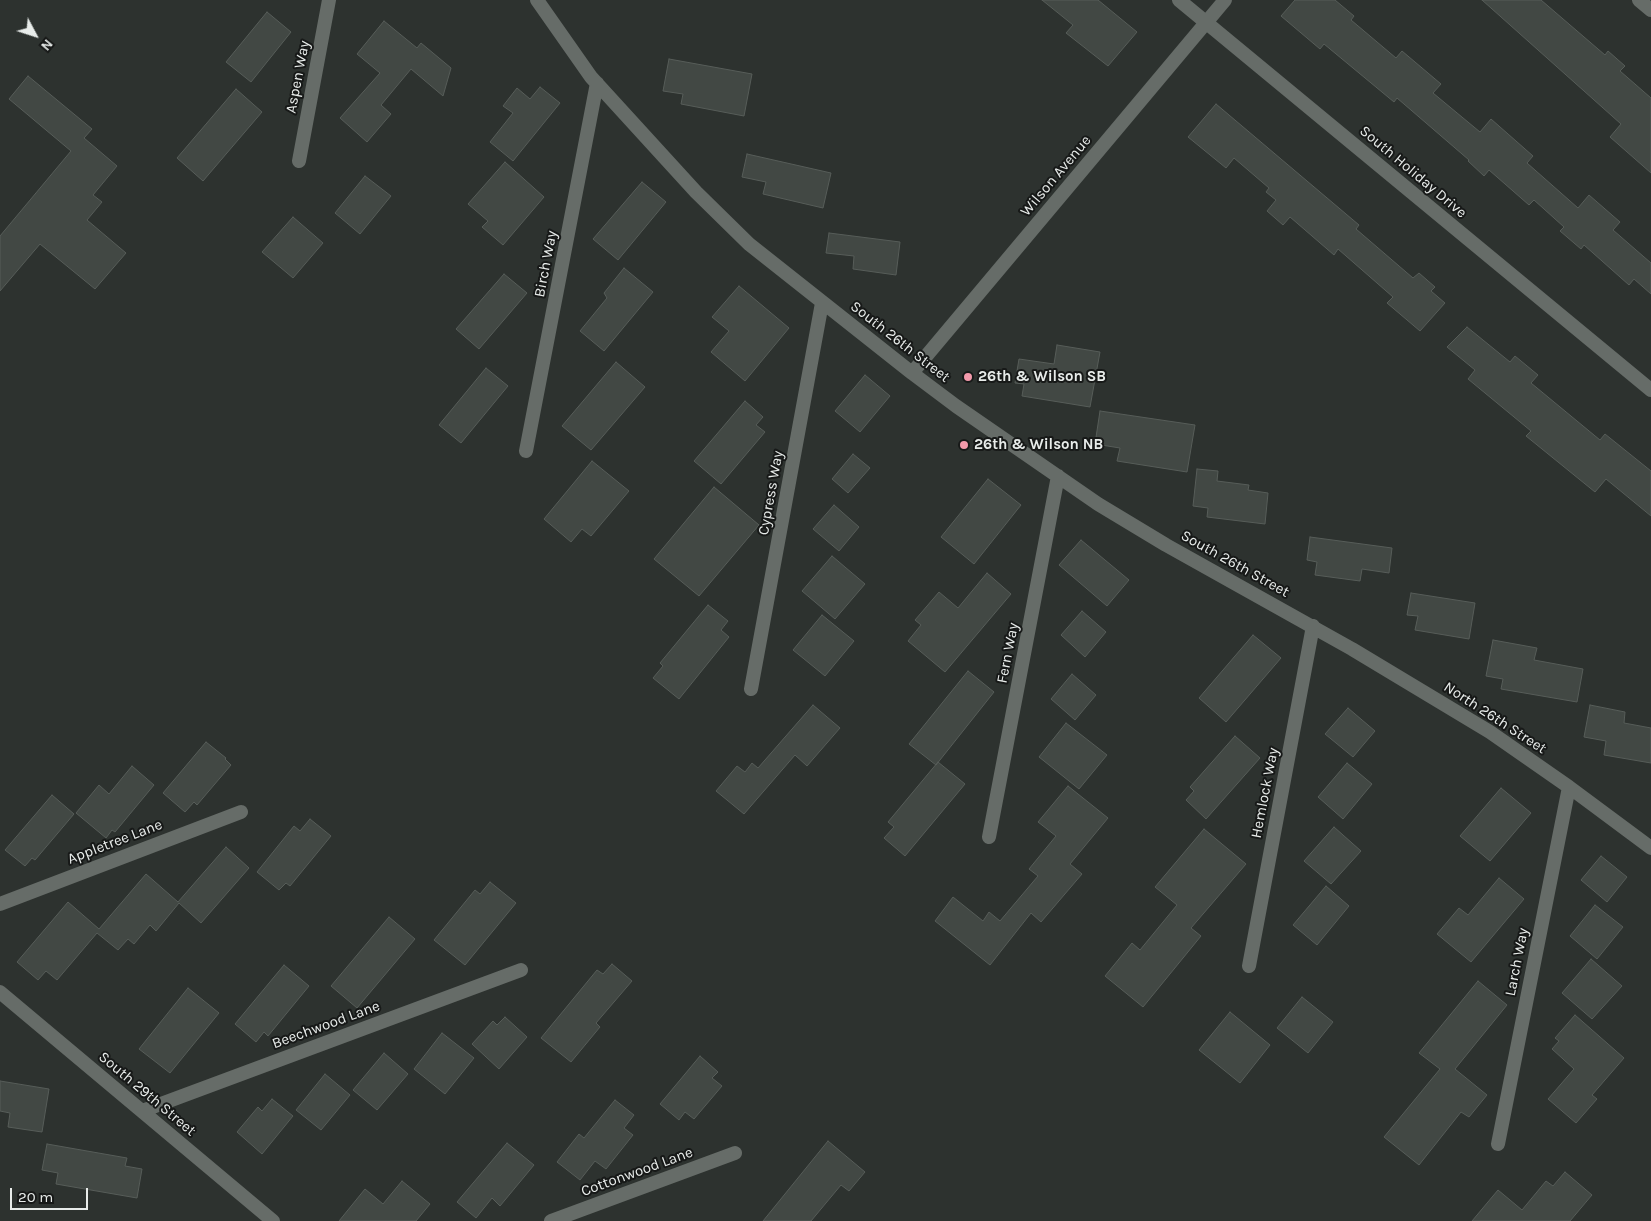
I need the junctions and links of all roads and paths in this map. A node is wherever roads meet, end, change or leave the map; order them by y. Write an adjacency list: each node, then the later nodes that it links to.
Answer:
1 (329, 0): 9 (street, Aspen Way)
2 (537, 0): 8 (street, South 26th Street)
3 (1179, 0): 7 (street, South Holiday Drive)
4 (1225, 0): 7 (street, Wilson Avenue)
5 (1639, 0): 6 (street)
6 (1651, 10)
7 (1206, 22): 11 (street, Wilson Avenue); 12 (street, South Holiday Drive)
8 (597, 84): 10 (street, South 26th Street); 13 (street, Birch Way)
9 (299, 161)
10 (822, 302): 11 (street, South 26th Street); 16 (street, Cypress Way)
11 (912, 373): 14 (street, South 26th Street)
12 (1651, 390)
13 (526, 451)
14 (1058, 476): 15 (street, South 26th Street); 19 (street, Fern Way)
15 (1313, 626): 17 (street, North 26th Street); 22 (street, Hemlock Way)
16 (751, 689)
17 (1569, 787): 20 (street, North 26th Street); 26 (street, Larch Way)
18 (242, 812): 21 (street, Appletree Lane)
19 (989, 837)
20 (1651, 848)
21 (0, 904)
22 (1249, 966)
23 (521, 970): 25 (street, Beechwood Lane)
24 (0, 992): 25 (street, South 29th Street)
25 (142, 1111): 28 (street, South 29th Street)
26 (1498, 1144)
27 (734, 1153): 29 (street, Cottonwood Lane)
28 (273, 1221)
29 (552, 1221)

